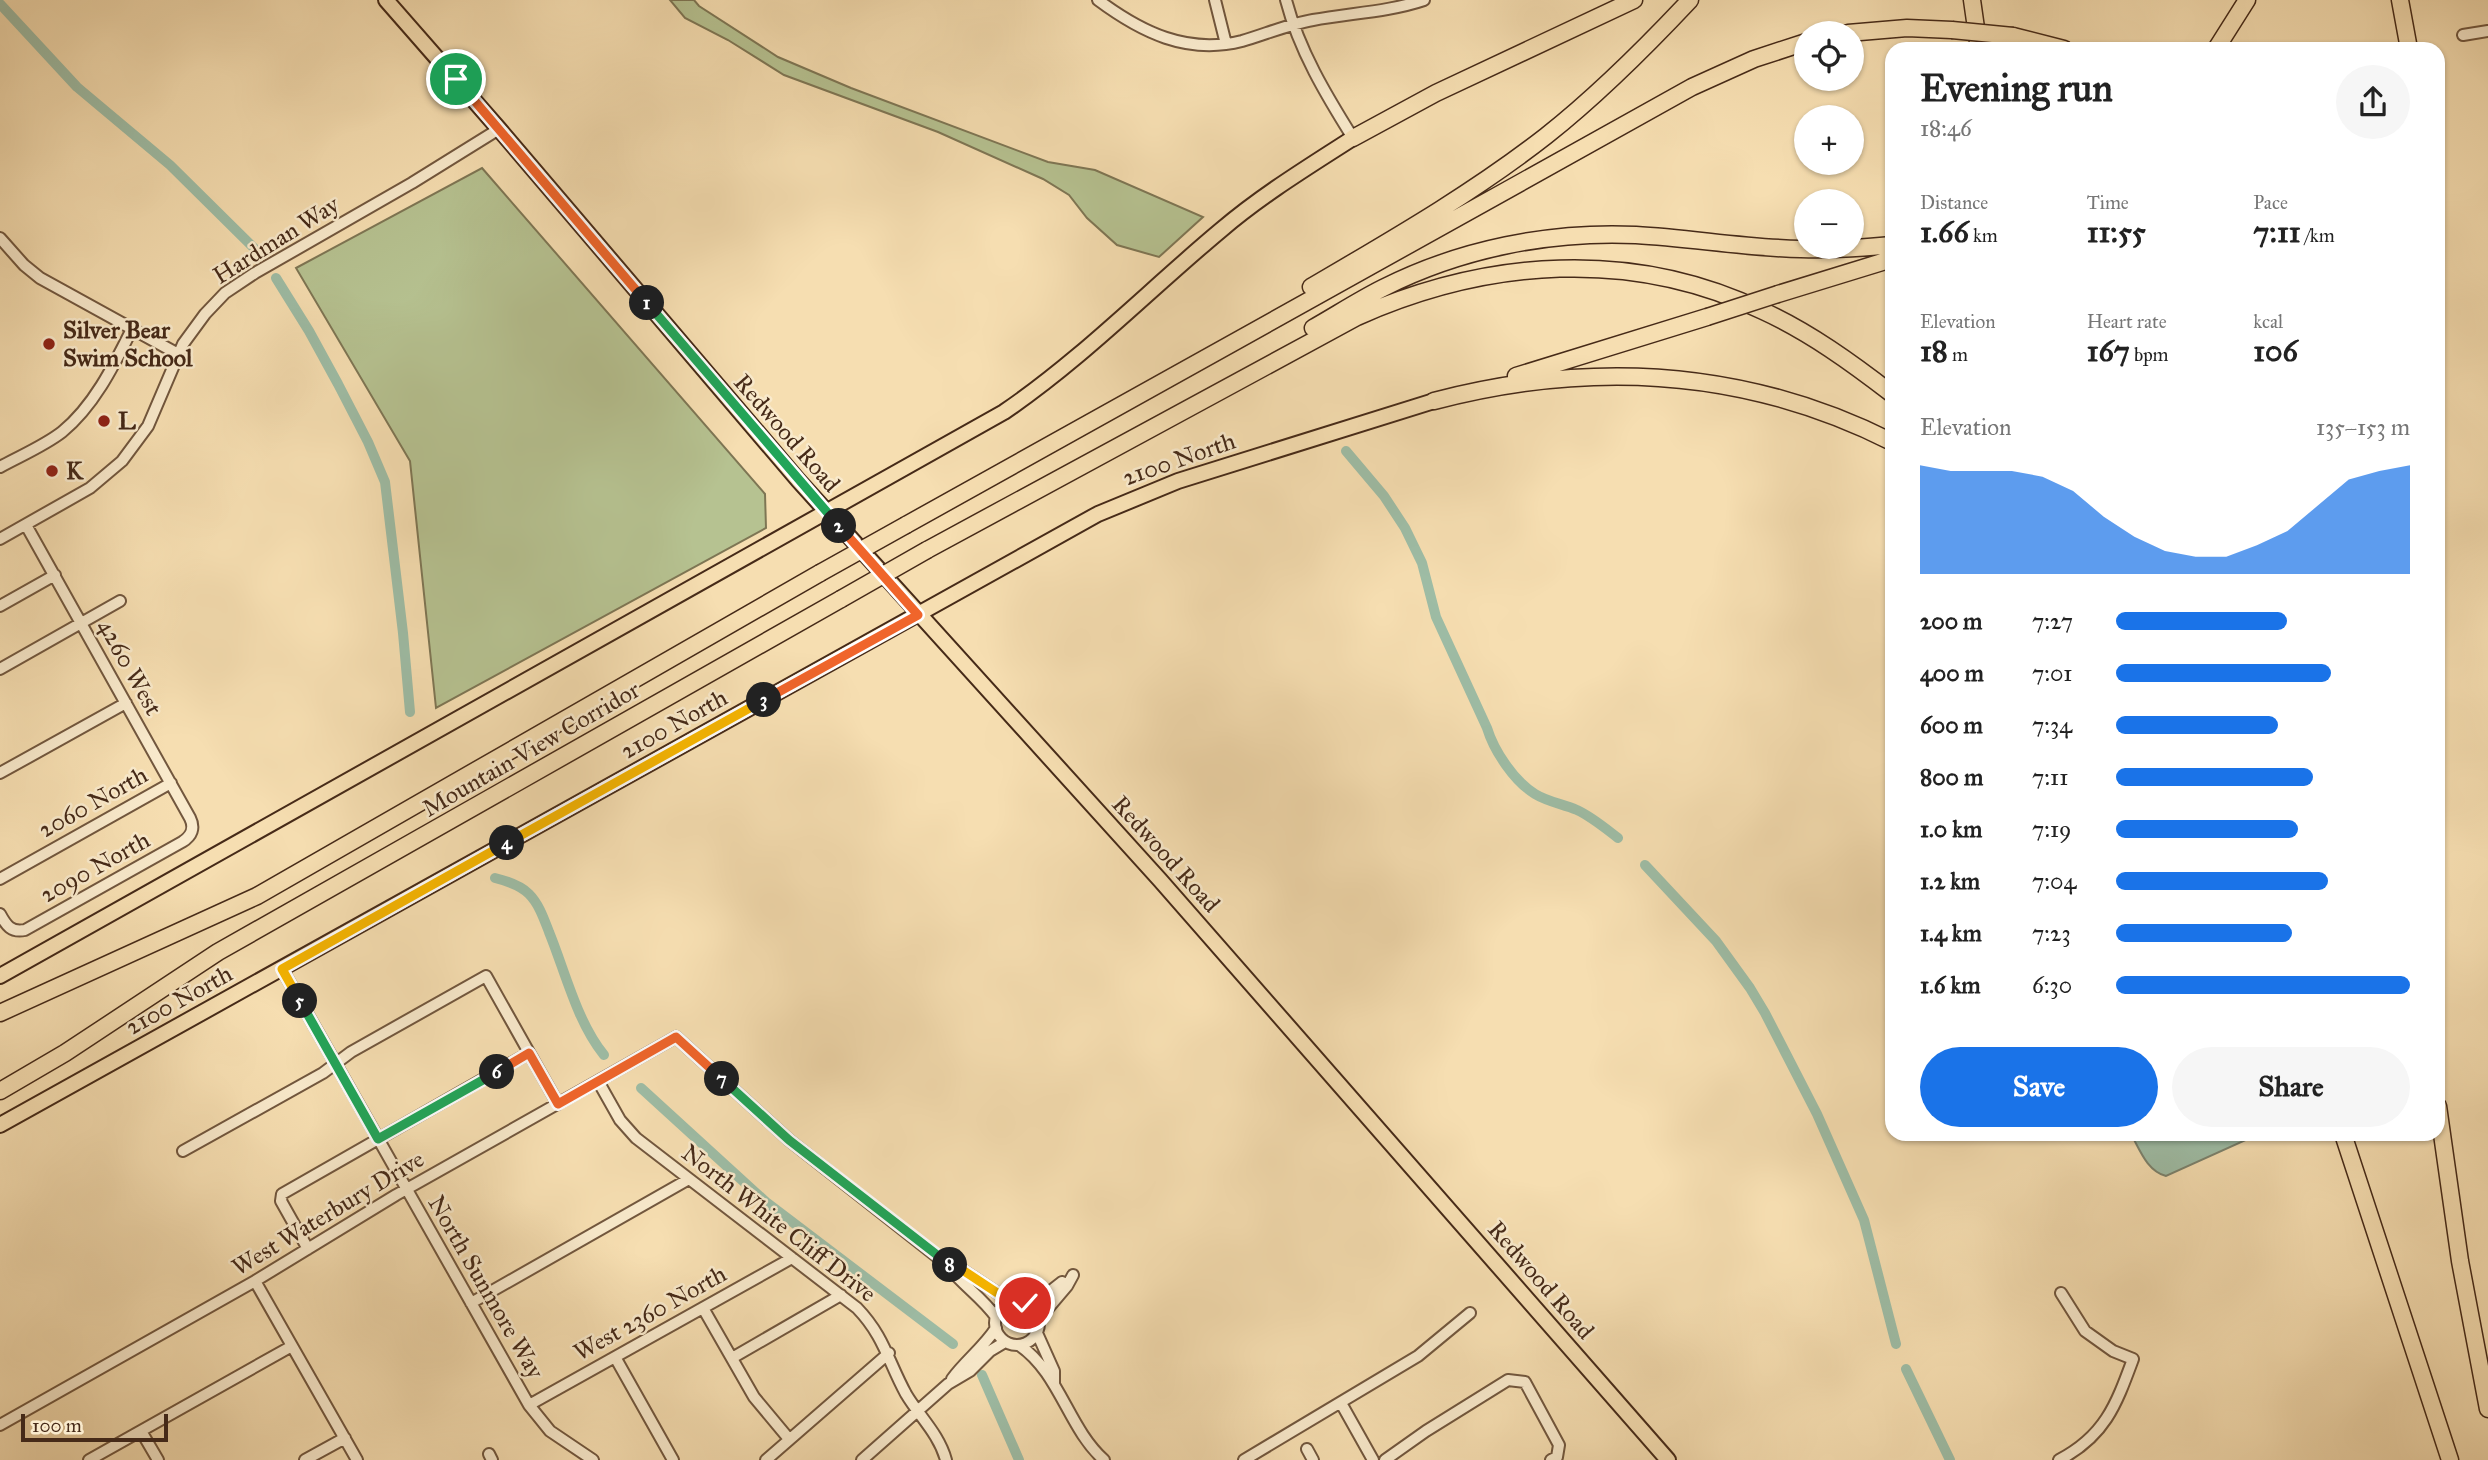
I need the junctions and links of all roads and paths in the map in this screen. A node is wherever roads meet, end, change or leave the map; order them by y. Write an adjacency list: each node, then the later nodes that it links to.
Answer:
1 (386, 0): 22 (main road, Redwood Road)
2 (1098, 0): 20 (street)
3 (1215, 0): 20 (street)
4 (1286, 0): 12 (street)
5 (1424, 0): 11 (street)
6 (1634, 0): 23 (highway)
7 (1689, 0): 31 (highway)
8 (1972, 0): 16 (highway)
9 (2247, 0): 18 (highway)
10 (2400, 0): 19 (highway)
11 (1370, 6): 12 (street)
12 (1294, 24): 20 (street); 23 (street)
13 (2488, 31): 15 (street)
14 (1864, 32): 17 (highway, bridge)
15 (2463, 35)
16 (1978, 42)
17 (2037, 42)
18 (2220, 42)
19 (2408, 42)
20 (1226, 44)
21 (1794, 46): 31 (highway)
22 (499, 129): 28 (street, Hardman Way); 35 (main road, Redwood Road)
23 (1353, 138): 35 (main road)
24 (0, 238): 27 (street)
25 (1885, 246): 33 (highway)
26 (1885, 261): 30 (highway, bridge)
27 (132, 329): 28 (street); 34 (street)
28 (178, 354): 36 (street, Hardman Way)
29 (1885, 389): 33 (highway)
30 (1434, 401): 32 (highway); 41 (main road, 2100 North)
31 (1104, 414): 52 (highway, Mountain View Corridor, bridge)
32 (1885, 439)
33 (1091, 460): 56 (highway, Mountain View Corridor, bridge)
34 (0, 467)
35 (826, 512): 41 (main road, Redwood Road); 51 (main road)
36 (26, 525): 37 (street, Hardman Way); 38 (street, 4260 West)
37 (0, 539)
38 (55, 575): 40 (street); 42 (street, 4260 West)
39 (120, 601): 42 (street)
40 (0, 606)
41 (918, 615): 50 (main road, 2100 North); 111 (main road, Redwood Road)
42 (81, 623): 43 (street); 44 (street, 4260 West)
43 (0, 668)
44 (126, 703): 45 (street); 46 (street, 4260 West)
45 (0, 773)
46 (171, 783): 47 (street, 4260 West); 48 (street, 2060 North)
47 (192, 831): 49 (street, 2090 North)
48 (0, 879)
49 (0, 914)
50 (282, 969): 54 (street, North Sunmore Way); 58 (main road, 2100 North)
51 (0, 976)
52 (0, 1013)
53 (529, 1053): 54 (street); 57 (street); 59 (street)
54 (335, 1063): 59 (street, North Sunmore Way); 62 (street)
55 (598, 1081): 57 (street, West Waterbury Drive); 63 (street, North White Cliff Drive); 67 (street, West Waterbury Drive)
56 (0, 1091)
57 (558, 1104): 64 (street, West Waterbury Drive)
58 (0, 1125)
59 (378, 1139): 64 (street, North Sunmore Way); 65 (street)
60 (2345, 1141): 113 (highway)
61 (2443, 1141): 89 (highway)
62 (183, 1151)
63 (689, 1179): 66 (street, North White Cliff Drive); 72 (street)
64 (407, 1189): 65 (street, West Waterbury Drive); 72 (street, North Sunmore Way)
65 (308, 1249): 68 (street, West Waterbury Drive)
66 (792, 1258): 70 (street, North White Cliff Drive); 74 (street, West 2360 North)
67 (945, 1263): 71 (street); 77 (street)
68 (255, 1281): 81 (street); 91 (street, West Waterbury Drive)
69 (2061, 1293): 112 (street)
70 (841, 1296): 82 (street, North White Cliff Drive); 84 (street)
71 (1011, 1302): 73 (street); 77 (street)
72 (471, 1303): 88 (street, North Sunmore Way)
73 (1025, 1303): 76 (street); 76 (street)
74 (703, 1308): 83 (street, West 2360 North); 84 (street)
75 (1470, 1312): 87 (street)
76 (1039, 1319): 78 (street)
77 (996, 1322): 79 (street); 86 (street)
78 (1037, 1333): 80 (street); 85 (street)
79 (1005, 1342): 80 (street); 86 (street)
80 (1019, 1345): 85 (street)
81 (292, 1346): 92 (street); 93 (street)
82 (888, 1353): 90 (street, North White Cliff Drive); 94 (street)
83 (615, 1357): 88 (street, West 2360 North); 101 (street)
84 (732, 1358): 94 (street)
85 (1054, 1383): 105 (street)
86 (948, 1384): 90 (street)
87 (1340, 1403): 106 (street); 108 (street)
88 (529, 1405): 100 (street, North Sunmore Way)
89 (2488, 1409)
90 (917, 1411): 103 (street); 104 (street, North White Cliff Drive)
91 (0, 1425)
92 (141, 1431): 96 (street); 97 (street)
93 (345, 1438): 98 (street); 99 (street)
94 (789, 1439): 102 (street)
95 (1307, 1449): 107 (street)
96 (89, 1460)
97 (158, 1460)
98 (305, 1460)
99 (357, 1460)
100 (593, 1460)
101 (673, 1460)
102 (766, 1460)
103 (862, 1460)
104 (946, 1460)
105 (1104, 1460)
106 (1244, 1460)
107 (1313, 1460)
108 (1373, 1460)
109 (1385, 1460): 110 (street)
110 (1551, 1460)
111 (1668, 1460)
112 (2059, 1460)
113 (2450, 1460)

